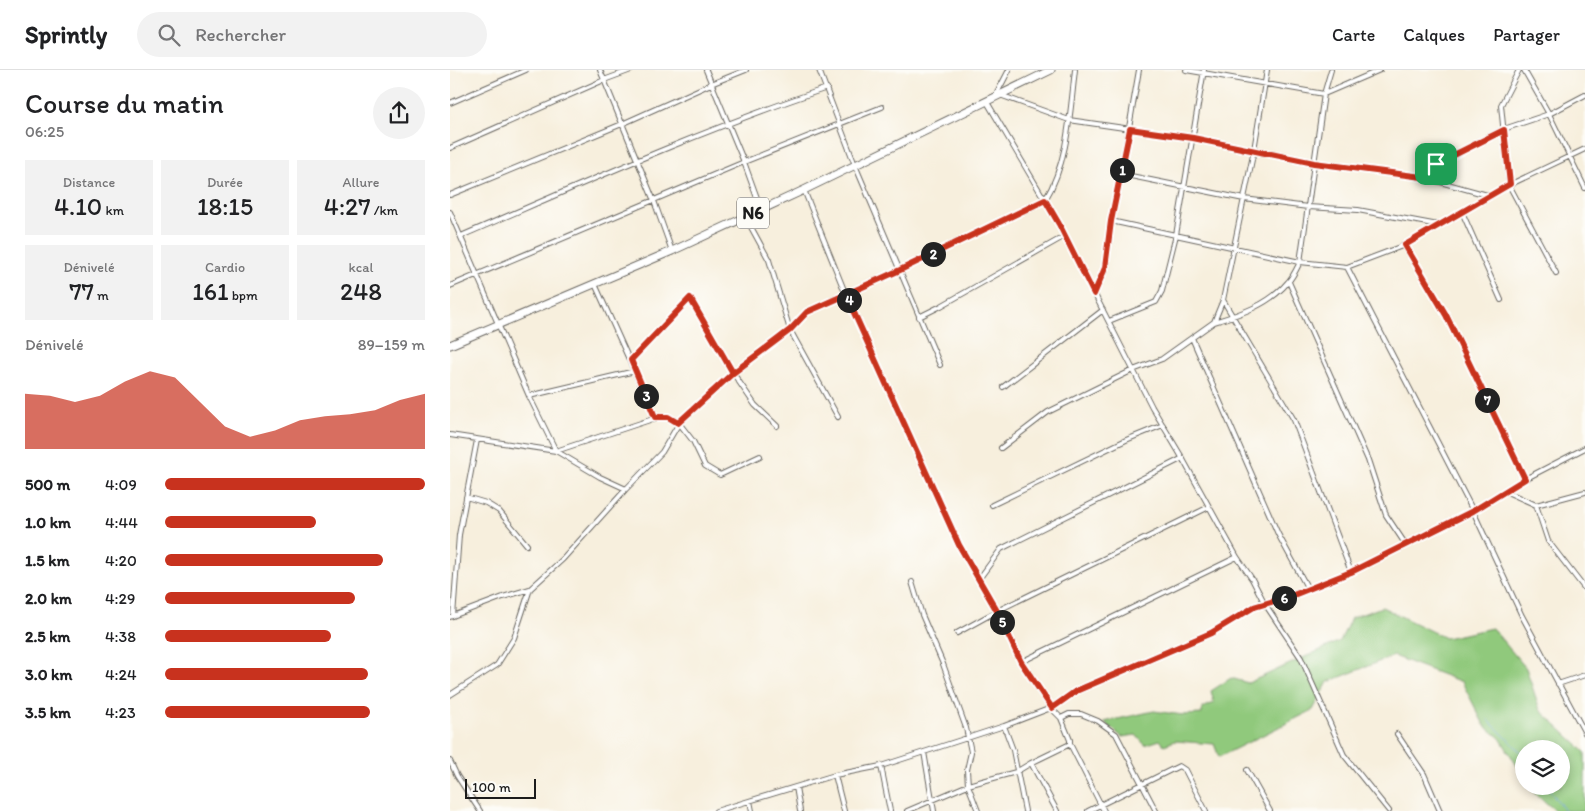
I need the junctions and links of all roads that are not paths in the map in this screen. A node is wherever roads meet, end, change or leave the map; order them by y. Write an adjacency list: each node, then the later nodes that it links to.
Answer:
1 (526, 70): 26 (street)
2 (600, 70): 18 (street)
3 (630, 70): 18 (street)
4 (706, 70): 20 (street)
5 (746, 70): 20 (street)
6 (819, 70): 21 (street)
7 (1009, 70): 24 (street)
8 (1051, 70): 24 (highway, N6)
9 (1075, 70): 29 (street)
10 (1139, 70): 33 (street)
11 (1186, 70): 17 (street)
12 (1267, 70): 19 (street)
13 (1331, 70): 22 (street)
14 (1380, 70): 22 (street)
15 (1519, 70): 34 (street)
16 (1524, 70): 28 (street)
17 (1204, 72): 19 (street); 35 (street)
18 (604, 80): 30 (street); 36 (street)
19 (1264, 83): 22 (street); 38 (street)
20 (711, 84): 30 (street); 31 (street)
21 (826, 88): 31 (street); 32 (street)
22 (1324, 94): 42 (street)
23 (1585, 95): 28 (street)
24 (997, 96): 25 (highway, N6); 29 (street)
25 (987, 102): 43 (highway, N6); 53 (street)
26 (450, 103)
27 (882, 107): 32 (street)
28 (1549, 114): 34 (street); 39 (street)
29 (1069, 120): 33 (street); 53 (street)
30 (622, 124): 40 (street); 50 (street)
31 (729, 124): 40 (street); 41 (street)
32 (839, 124): 41 (street); 43 (street)
33 (1130, 129): 35 (street); 44 (street)
34 (1504, 130): 45 (street); 46 (street)
35 (1193, 138): 38 (street); 47 (street)
36 (450, 148)
37 (1585, 149): 39 (street)
38 (1254, 150): 42 (street); 52 (street)
39 (1570, 156): 46 (street); 48 (street)
40 (638, 160): 54 (street); 63 (street)
41 (744, 162): 54 (street); 56 (street)
42 (1314, 163): 45 (street); 55 (street)
43 (855, 165): 49 (highway, N6); 70 (street)
44 (1121, 174): 47 (street); 60 (street)
45 (1422, 177): 51 (street)
46 (1510, 184): 51 (street); 71 (street)
47 (1184, 187): 52 (street); 62 (street)
48 (1585, 188)
49 (804, 190): 56 (highway, N6); 77 (street)
50 (450, 195)
51 (1491, 196): 58 (street)
52 (1244, 199): 55 (street); 66 (street)
53 (1045, 200): 64 (street); 70 (street)
54 (654, 201): 67 (street); 72 (street)
55 (1308, 207): 61 (street); 68 (street)
56 (762, 209): 59 (highway, N6)
57 (450, 212): 63 (street)
58 (1462, 212): 61 (street); 79 (street)
59 (745, 216): 67 (highway, N6); 86 (street)
60 (1111, 221): 62 (street); 76 (street)
61 (1439, 226): 65 (street)
62 (1176, 235): 66 (street); 83 (street)
63 (461, 236): 72 (street)
64 (1065, 236): 76 (street); 81 (street)
65 (1405, 245): 69 (street); 108 (street)
66 (1233, 247): 68 (street); 78 (street)
67 (672, 251): 74 (highway, N6)
68 (1300, 262): 69 (street); 73 (street)
69 (1347, 267): 116 (street)
70 (900, 270): 77 (street); 81 (street)
71 (1556, 273)
72 (477, 275): 75 (street); 85 (street)
73 (1289, 282): 82 (street); 117 (street)
74 (595, 284): 85 (highway, N6); 89 (street)
75 (450, 286)
76 (1094, 294): 80 (street)
77 (846, 295): 86 (street); 121 (street)
78 (1223, 300): 82 (street); 84 (street)
79 (1501, 300)
80 (1103, 310): 83 (street); 94 (street)
81 (919, 316): 90 (street)
82 (1234, 316): 84 (street); 120 (street)
83 (1108, 322): 91 (street)
84 (1214, 322): 87 (street)
85 (497, 324): 88 (highway, N6); 95 (street)
86 (790, 330): 93 (street); 97 (street)
87 (1192, 338): 91 (street); 125 (street)
88 (450, 345)
89 (631, 360): 92 (street); 93 (street)
90 (940, 365)
91 (1133, 370): 99 (street); 103 (street)
92 (636, 372): 95 (street); 96 (street)
93 (733, 373): 98 (street); 100 (street)
94 (1003, 387)
95 (529, 396): 105 (street)
96 (655, 417): 98 (street); 105 (street)
97 (838, 417)
98 (678, 423): 106 (street); 109 (street)
99 (1163, 425): 107 (street); 113 (street)
100 (777, 426)
101 (450, 435): 102 (street)
102 (477, 440): 105 (street); 112 (street)
103 (1001, 448)
104 (1585, 448): 108 (street)
105 (556, 451): 109 (street)
106 (760, 456)
107 (1183, 458): 115 (street); 121 (street)
108 (1525, 479): 110 (street)
109 (626, 489): 124 (street)
110 (1507, 492): 114 (street); 116 (street)
111 (1585, 492): 114 (street)
112 (466, 497): 118 (street); 128 (street)
113 (992, 505)
114 (1536, 505): 123 (street)
115 (1209, 507): 119 (street); 127 (street)
116 (1473, 511): 117 (street); 132 (street)
117 (1406, 544): 120 (street)
118 (527, 545)
119 (1237, 557): 126 (street); 130 (street)
120 (1351, 572): 125 (street)
121 (979, 579): 127 (street)
122 (912, 582): 139 (street)
123 (1585, 588)
124 (530, 589): 128 (street); 133 (street)
125 (1308, 589): 126 (street)
126 (1265, 604): 134 (street); 172 (street)
127 (997, 611): 129 (street); 130 (street)
128 (451, 616)
129 (957, 634)
130 (1021, 662): 134 (street)
131 (1585, 674): 132 (street)
132 (1558, 684): 137 (street)
133 (450, 695)
134 (1052, 708): 135 (street); 136 (street)
135 (1061, 718): 140 (street); 150 (street)
136 (1004, 726): 139 (street); 146 (street)
137 (1585, 733)
138 (1397, 734): 173 (street)
139 (967, 737): 141 (street); 151 (street)
140 (1070, 744): 143 (street); 155 (street)
141 (924, 752): 144 (street); 153 (street)
142 (450, 761): 148 (street)
143 (1031, 763): 146 (street); 166 (street)
144 (881, 766): 147 (street); 161 (street)
145 (1247, 770): 171 (street)
146 (1016, 772): 151 (street); 165 (street)
147 (835, 775): 152 (street); 160 (street)
148 (457, 776): 149 (street); 156 (street)
149 (450, 779)
150 (1142, 784): 155 (street); 169 (street); 170 (street)
151 (968, 785): 153 (street); 164 (street)
152 (796, 787): 154 (street); 159 (street)
153 (932, 800): 162 (street); 163 (street)
154 (750, 801): 157 (street); 158 (street)
155 (1100, 805): 167 (street); 168 (street)
156 (480, 811)
157 (716, 811)
158 (752, 811)
159 (800, 811)
160 (844, 811)
161 (890, 811)
162 (907, 811)
163 (934, 811)
164 (978, 811)
165 (1025, 811)
166 (1057, 811)
167 (1088, 811)
168 (1104, 811)
169 (1156, 811)
170 (1206, 811)
171 (1270, 811)
172 (1389, 811)
173 (1440, 811)

